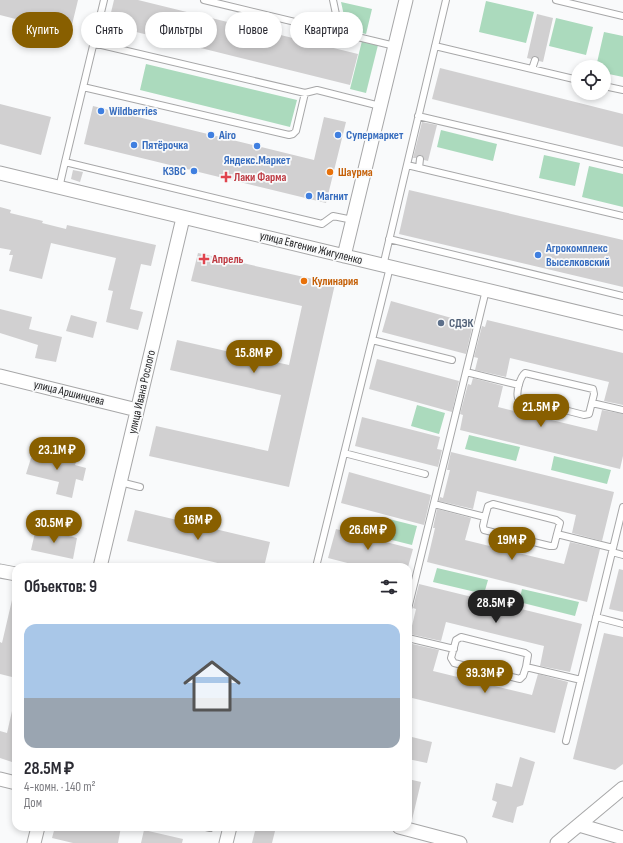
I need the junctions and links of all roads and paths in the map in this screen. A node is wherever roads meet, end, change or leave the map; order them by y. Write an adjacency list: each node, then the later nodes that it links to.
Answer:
1 (104, 0): 7 (lane)
2 (204, 0): 10 (lane)
3 (332, 0): 8 (lane)
4 (406, 0): 12 (street)
5 (446, 0): 13 (lane)
6 (556, 0): 9 (lane)
7 (101, 12)
8 (335, 12)
9 (623, 16)
10 (290, 21)
11 (363, 38): 12 (lane)
12 (395, 46): 23 (street)
13 (435, 46): 17 (lane); 24 (lane)
14 (92, 48): 19 (lane)
15 (114, 48): 22 (lane)
16 (535, 60): 17 (lane)
17 (532, 69): 18 (lane)
18 (571, 78)
19 (83, 87): 22 (lane); 26 (lane)
20 (611, 87): 21 (lane)
21 (623, 90)
22 (305, 93): 23 (lane)
23 (380, 106): 34 (street)
24 (418, 116): 27 (lane); 28 (lane)
25 (420, 160): 29 (lane)
26 (65, 162): 31 (lane); 34 (lane)
27 (623, 164)
28 (407, 165): 29 (lane); 35 (lane)
29 (418, 168): 32 (lane)
30 (0, 174): 31 (street, улица Евгении Жигуленко)
31 (59, 188): 33 (street, улица Евгении Жигуленко)
32 (623, 216)
33 (183, 218): 36 (street, улица Евгении Жигуленко); 47 (street, улица Ивана Рослого)
34 (353, 220): 36 (street)
35 (389, 239): 37 (lane); 39 (lane)
36 (344, 256): 37 (street, улица Евгении Жигуленко)
37 (387, 266): 38 (street, улица Евгении Жигуленко); 41 (lane)
38 (486, 290): 40 (street, улица Евгении Жигуленко); 43 (lane)
39 (623, 296)
40 (623, 323)
41 (372, 340): 42 (lane); 49 (lane)
42 (452, 360)
43 (466, 372): 45 (lane); 53 (lane)
44 (0, 376): 47 (street, улица Аршинцева)
45 (520, 385): 46 (lane); 46 (lane)
46 (592, 403): 48 (lane)
47 (137, 410): 51 (street, улица Ивана Рослого)
48 (623, 410)
49 (344, 453): 50 (lane); 60 (lane)
50 (425, 474)
51 (120, 482): 52 (lane); 59 (street, улица Ивана Рослого)
52 (140, 487)
53 (434, 504): 55 (lane); 63 (lane)
54 (623, 507): 57 (lane)
55 (485, 516): 56 (lane); 56 (lane)
56 (557, 534): 57 (lane)
57 (612, 550): 58 (lane); 64 (lane)
58 (623, 555)
59 (101, 563)
60 (317, 563)
61 (0, 571): 62 (street)
62 (12, 573)
63 (412, 593)
64 (596, 617): 65 (lane); 69 (lane)
65 (623, 624)
66 (412, 639): 67 (lane)
67 (454, 649): 68 (lane); 68 (lane)
68 (526, 667): 69 (lane)
69 (581, 680): 70 (lane)
70 (566, 741)
71 (0, 779): 72 (street)
72 (12, 782)
73 (623, 788): 74 (street)
74 (579, 825): 78 (street); 82 (street)
75 (412, 830): 81 (street)
76 (37, 831): 79 (street)
77 (229, 831): 80 (street)
78 (623, 838)
79 (34, 843)
80 (226, 843)
81 (460, 843)
82 (557, 843)

